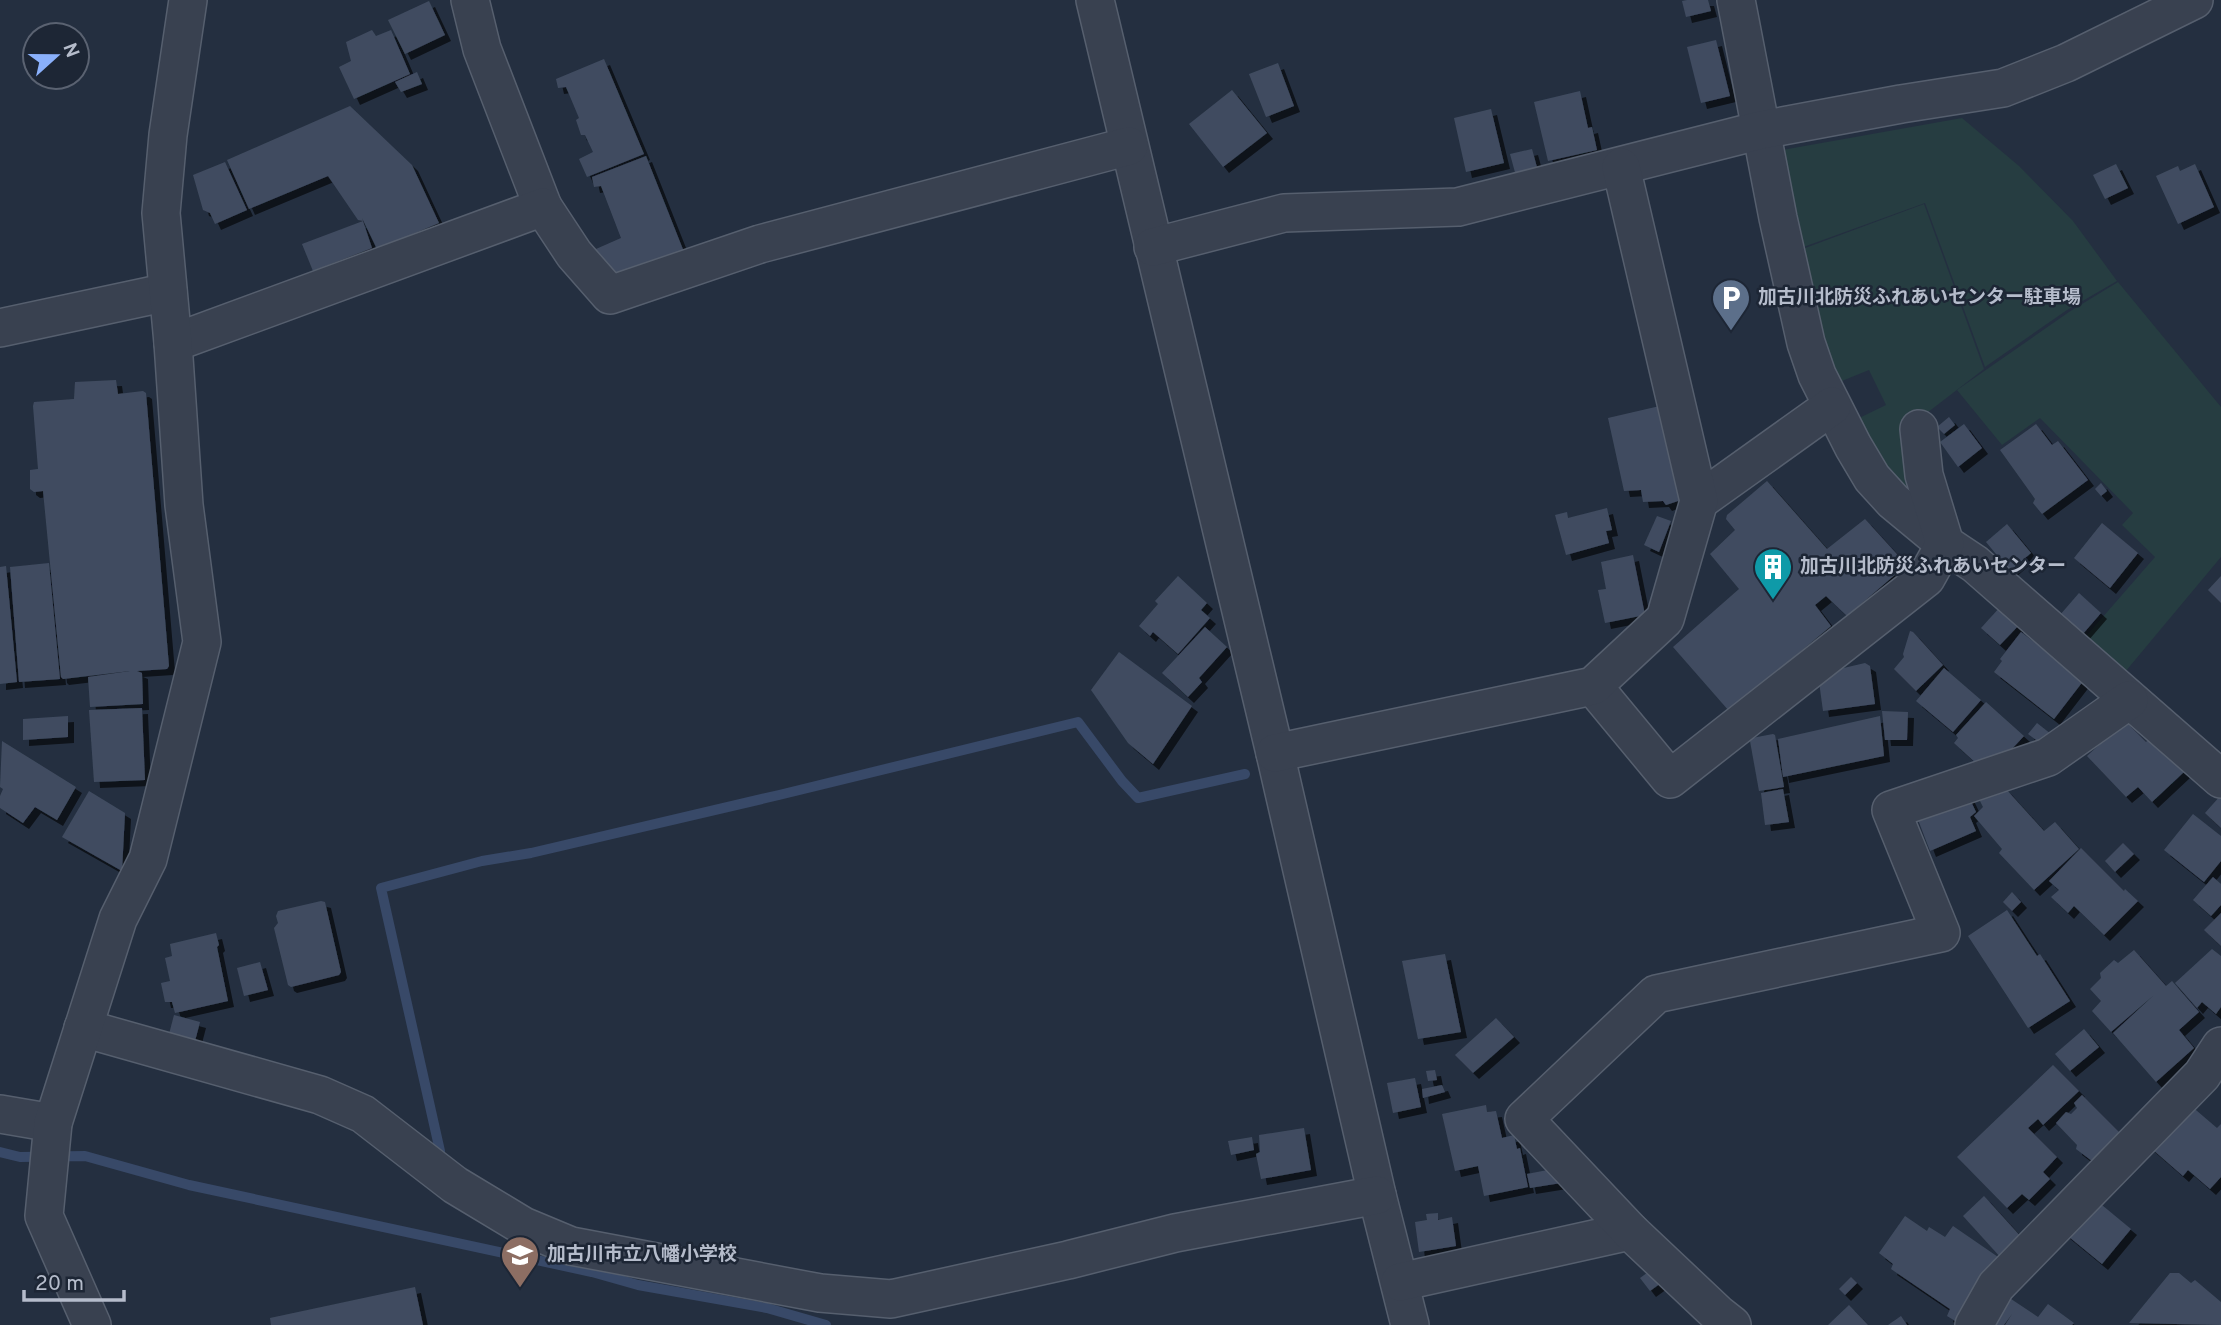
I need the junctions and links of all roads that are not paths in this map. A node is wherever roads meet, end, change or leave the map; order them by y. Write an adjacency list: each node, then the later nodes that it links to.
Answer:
1 (188, 0): 11 (street)
2 (470, 0): 9 (street)
3 (1095, 0): 7 (street)
4 (1736, 0): 6 (street)
5 (2194, 0): 6 (street)
6 (1761, 130): 8 (street); 14 (street)
7 (1129, 146): 9 (street); 10 (street)
8 (1621, 167): 10 (street); 16 (street)
9 (543, 207): 13 (street)
10 (1153, 247): 20 (street)
11 (168, 292): 12 (street); 13 (street)
12 (0, 328)
13 (173, 343): 22 (street)
14 (1832, 406): 16 (street); 17 (street)
15 (1919, 429): 17 (street)
16 (1699, 501): 18 (street)
17 (1945, 544): 18 (street); 19 (street)
18 (1593, 686): 20 (street)
19 (2129, 700): 21 (street); 27 (street)
20 (1275, 753): 26 (street)
21 (2221, 779)
22 (83, 1028): 25 (street); 26 (street)
23 (2215, 1071): 32 (street)
24 (0, 1114): 25 (street)
25 (53, 1123): 29 (street)
26 (1377, 1195): 28 (street)
27 (1630, 1231): 28 (street); 31 (street)
28 (1400, 1282): 30 (street)
29 (92, 1325)
30 (1410, 1325)
31 (1732, 1325)
32 (1974, 1325)

